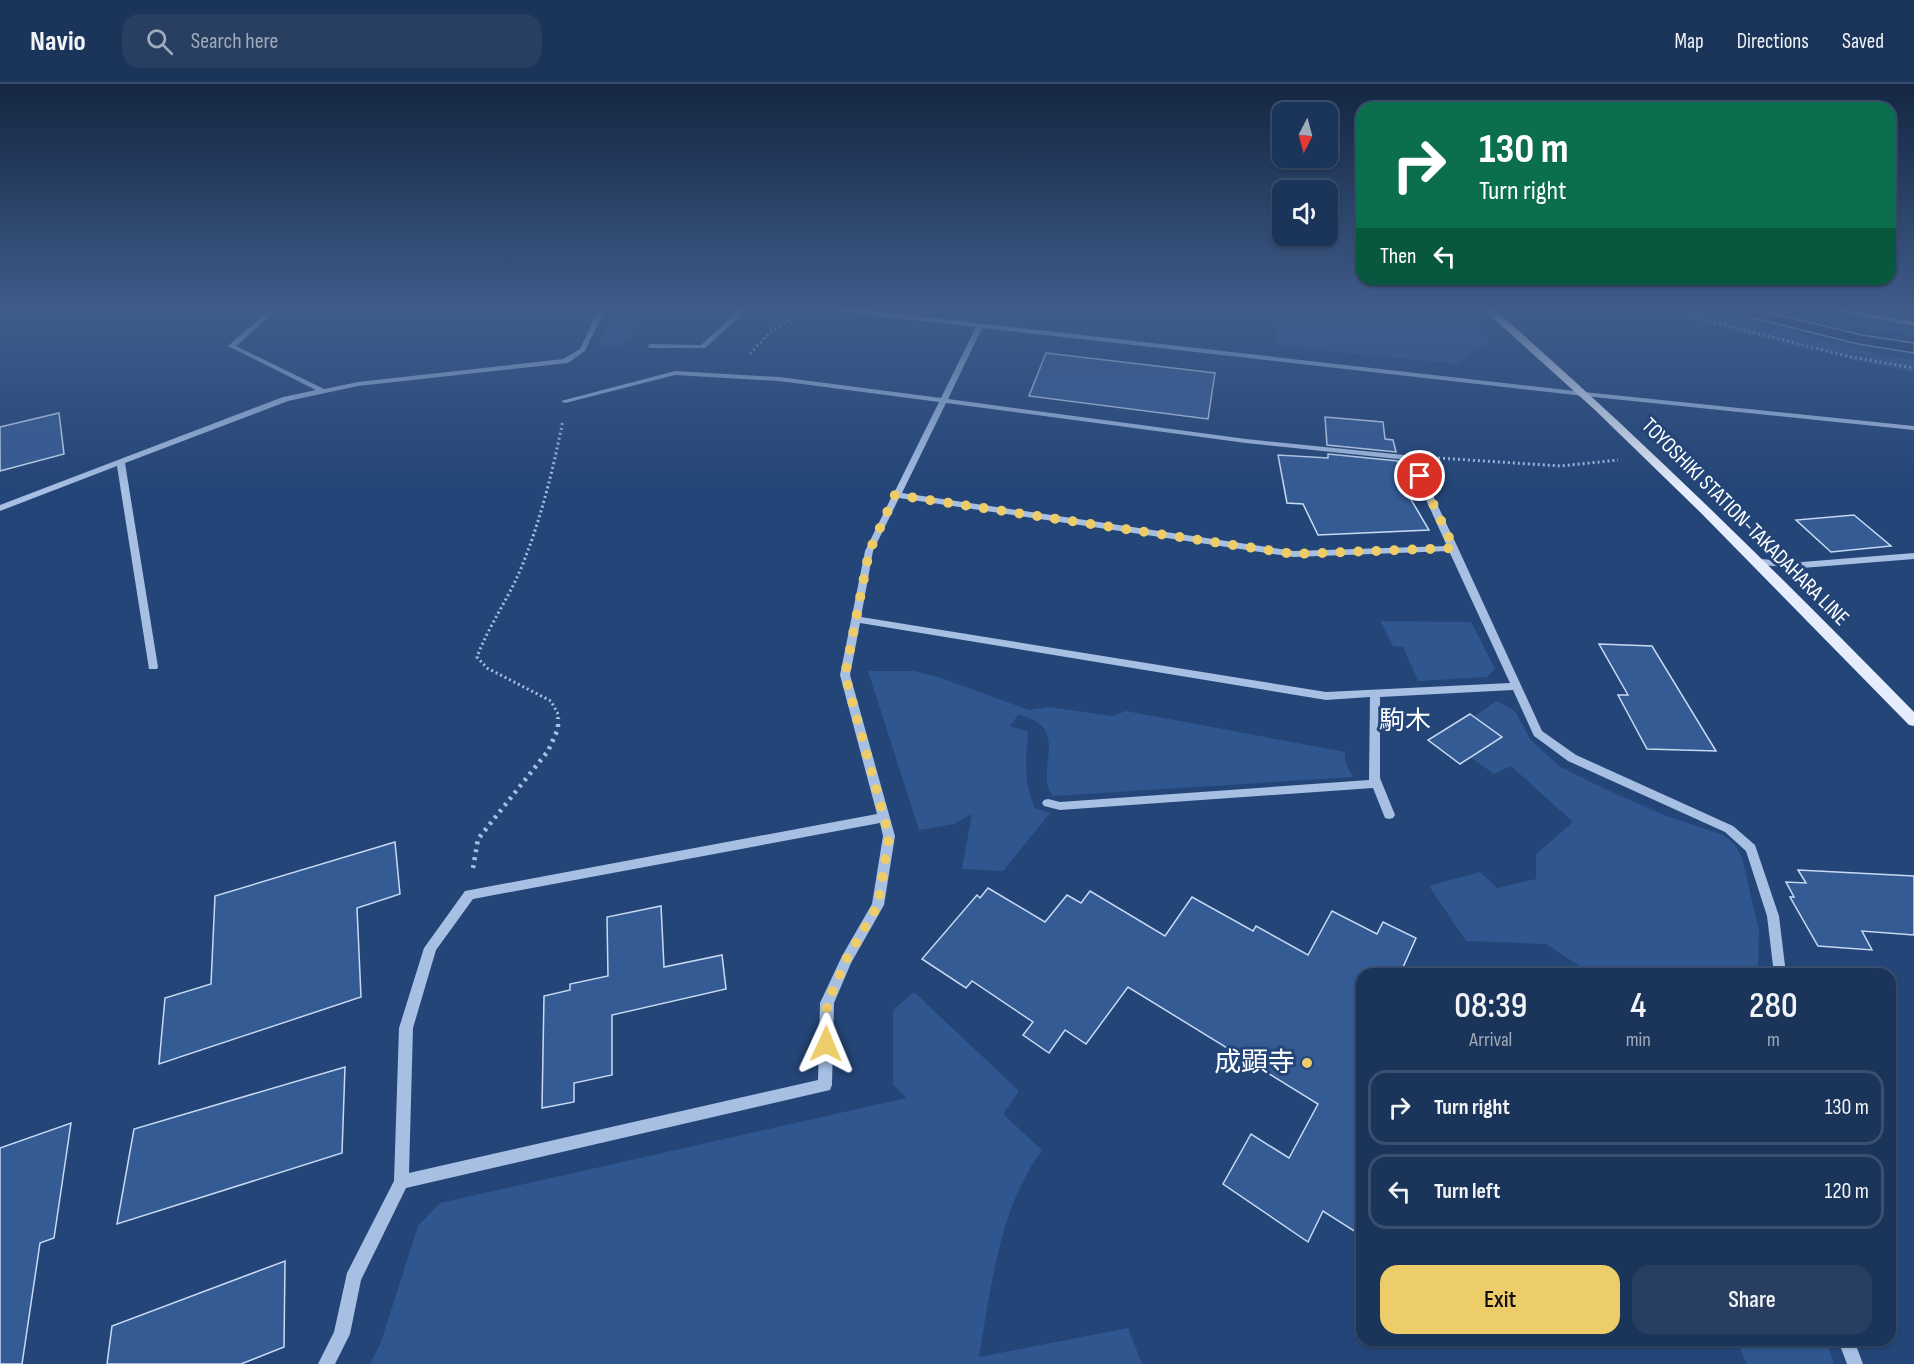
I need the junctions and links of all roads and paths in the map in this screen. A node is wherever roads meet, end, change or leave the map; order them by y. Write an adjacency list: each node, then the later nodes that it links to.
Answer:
1 (278, 369): 8 (street)
2 (495, 369): 8 (street)
3 (736, 369): 7 (path)
4 (958, 369): 11 (street)
5 (1358, 369): 9 (street)
6 (1555, 369): 9 (main road, TOYOSHIKI STATION-TAKADAHARA LINE)
7 (729, 376): 10 (street); 11 (street)
8 (321, 390): 15 (street)
9 (1584, 394): 12 (street); 20 (main road, TOYOSHIKI STATION-TAKADAHARA LINE)
10 (565, 401): 30 (path)
11 (941, 402): 13 (street); 16 (street)
12 (1914, 428)
13 (1411, 458): 14 (path); 18 (street)
14 (1625, 459)
15 (121, 463): 17 (street); 22 (street)
16 (895, 495): 18 (street); 21 (street)
17 (0, 508)
18 (1454, 548): 23 (street)
19 (1914, 556): 20 (street)
20 (1760, 562): 25 (main road, TOYOSHIKI STATION-TAKADAHARA LINE)
21 (856, 619): 24 (street); 29 (street)
22 (153, 667)
23 (1515, 686): 24 (street); 31 (street)
24 (1375, 693): 26 (street)
25 (1914, 721)
26 (1376, 784): 27 (street); 28 (street)
27 (1048, 803)
28 (1389, 815)
29 (885, 817): 30 (street); 32 (street)
30 (469, 895): 32 (street)
31 (1779, 968)
32 (401, 1182): 34 (street)
33 (1848, 1346): 35 (street)
34 (326, 1364)
35 (1855, 1364)

